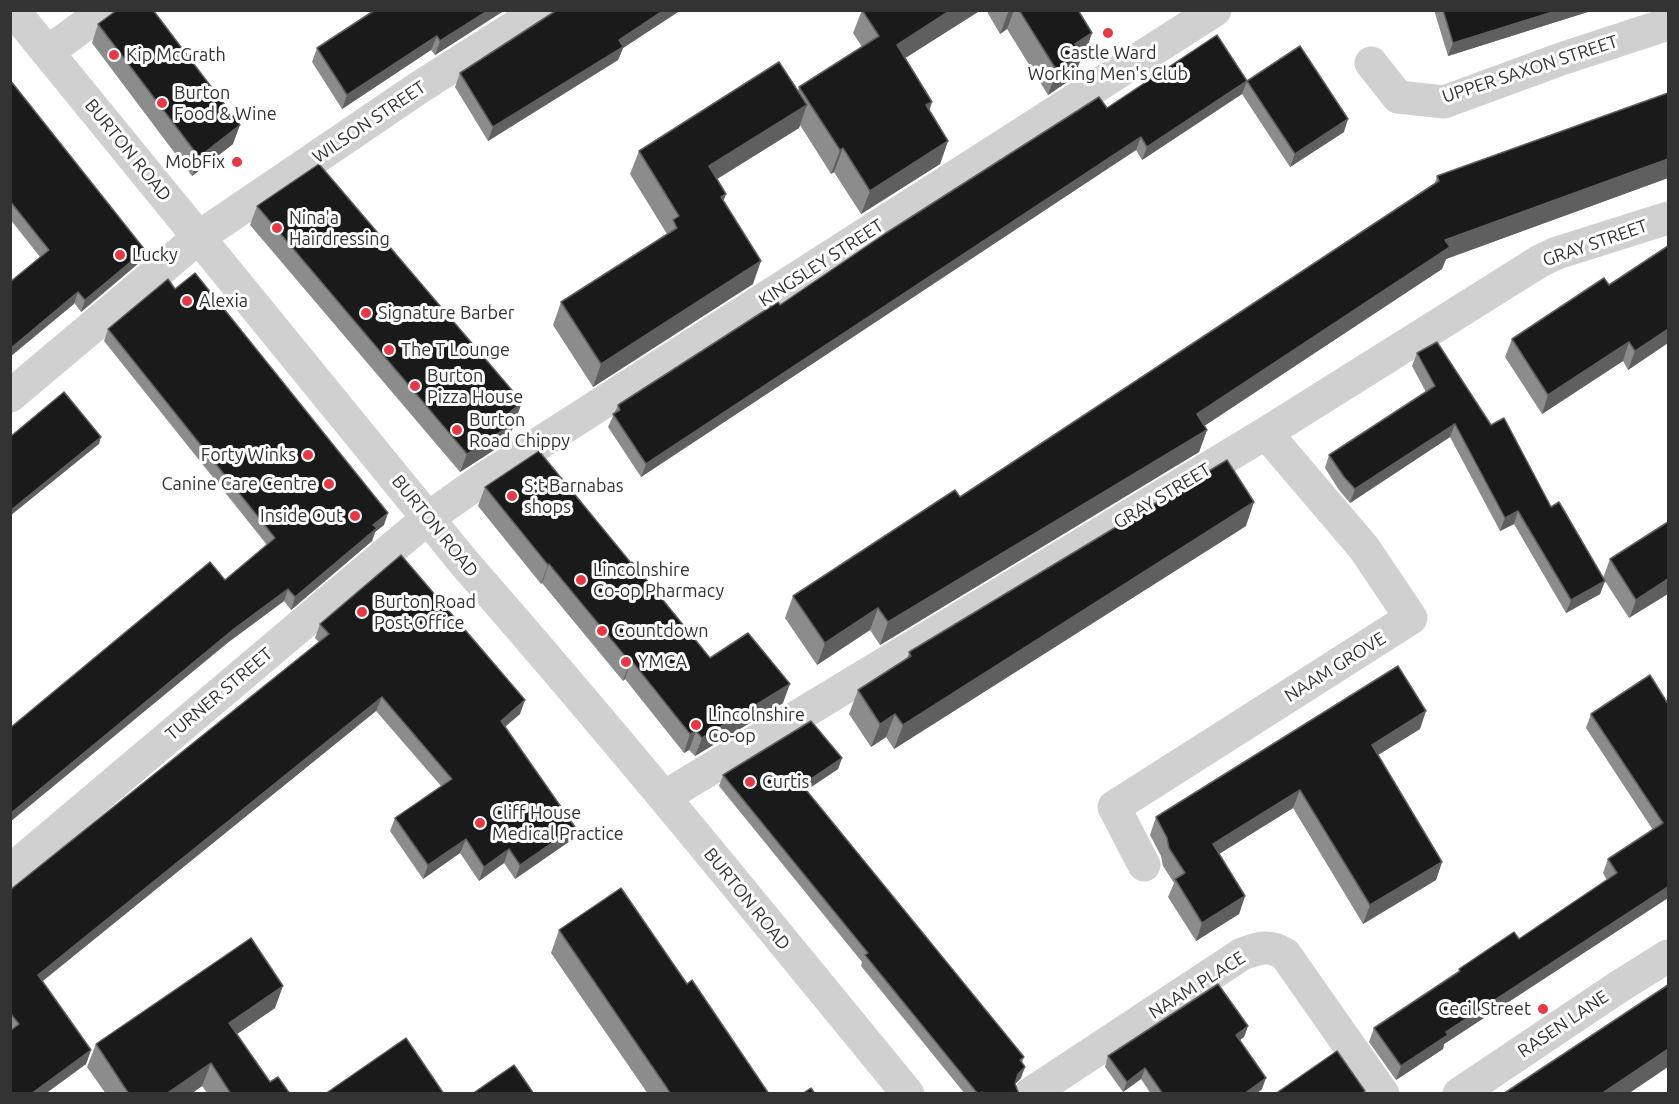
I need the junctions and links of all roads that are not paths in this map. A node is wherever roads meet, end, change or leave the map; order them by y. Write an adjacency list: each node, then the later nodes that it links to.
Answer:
1 (13, 10): 6 (street, BURTON ROAD)
2 (105, 10): 6 (street)
3 (541, 10): 9 (street, WILSON STREET)
4 (1215, 10): 12 (street, KINGSLEY STREET)
5 (1668, 24): 7 (street, UPPER SAXON STREET)
6 (48, 52): 9 (street, BURTON ROAD)
7 (1371, 63)
8 (1668, 218): 11 (street, GRAY STREET)
9 (199, 237): 10 (street, WILSON STREET); 12 (street, BURTON ROAD)
10 (10, 396)
11 (1266, 433): 13 (street, GRAY STREET); 14 (street, NAAM GROVE)
12 (428, 518): 13 (street, BURTON ROAD); 15 (street, TURNER STREET)
13 (664, 797): 17 (street, BURTON ROAD)
14 (1144, 865)
15 (10, 871)
16 (1668, 956): 20 (street, RASEN LANE)
17 (908, 1094)
18 (1030, 1094): 19 (street, NAAM PLACE)
19 (1383, 1094)
20 (1459, 1094)

